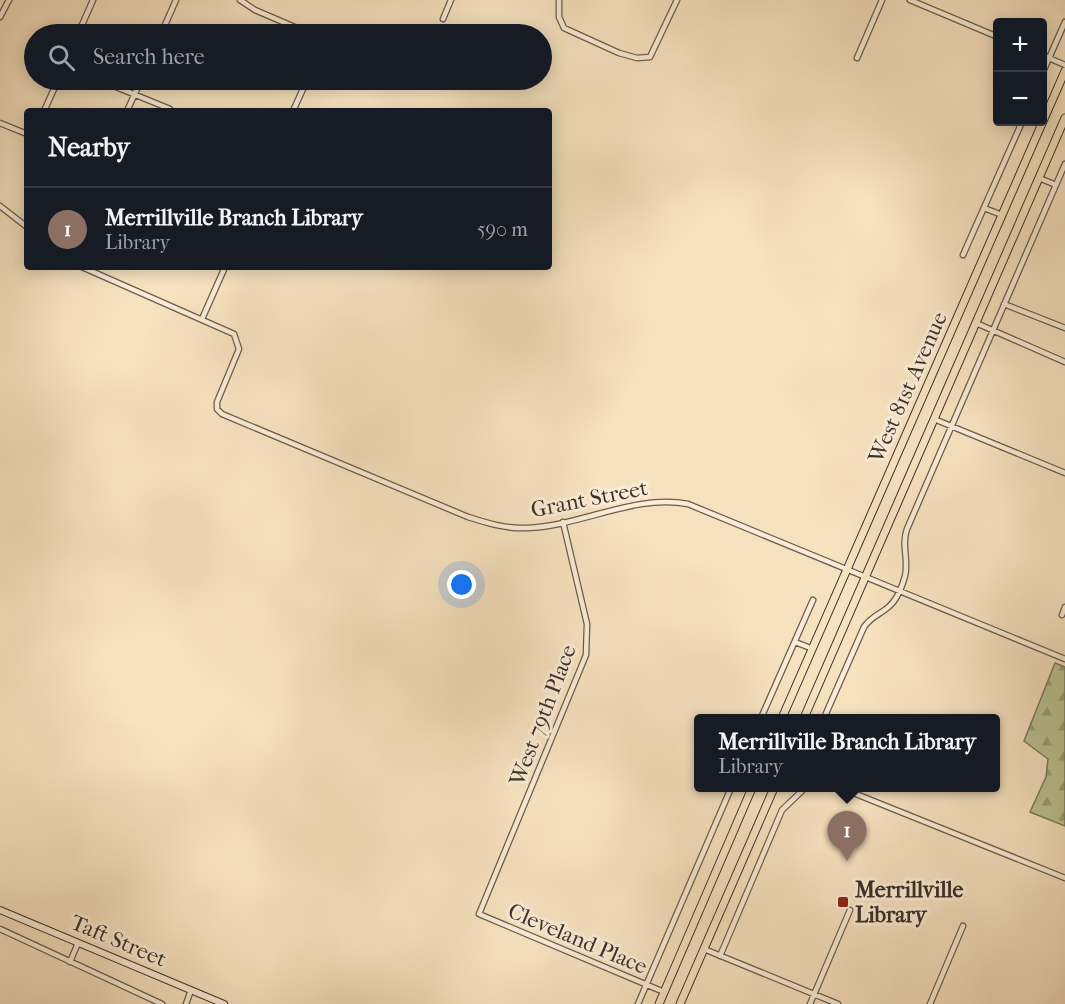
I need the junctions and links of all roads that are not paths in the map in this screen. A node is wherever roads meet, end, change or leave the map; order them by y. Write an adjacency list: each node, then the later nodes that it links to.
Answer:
1 (9, 0): 10 (street)
2 (93, 0): 13 (street)
3 (176, 0): 14 (street)
4 (240, 0): 15 (street)
5 (559, 0): 6 (street)
6 (677, 0)
7 (882, 0): 17 (street)
8 (910, 0): 16 (street)
9 (450, 1): 11 (street)
10 (0, 17)
11 (443, 19)
12 (1065, 22): 18 (street)
13 (82, 24)
14 (165, 24)
15 (288, 24)
16 (993, 35)
17 (857, 58)
18 (1049, 58): 19 (street); 21 (street)
19 (1065, 65)
20 (1065, 71): 40 (main road, West 81st Avenue)
21 (1043, 72)
22 (53, 90): 27 (street)
23 (125, 90): 26 (street)
24 (137, 90): 26 (street)
25 (302, 90): 30 (street)
26 (135, 94): 28 (street); 29 (street)
27 (45, 108)
28 (128, 108)
29 (168, 108)
30 (294, 108)
31 (1065, 118): 36 (main road, West 81st Avenue)
32 (0, 123): 34 (street)
33 (1020, 126): 39 (street)
34 (24, 133)
35 (1065, 164): 37 (street)
36 (1039, 178): 37 (street); 47 (main road, West 81st Avenue)
37 (1056, 185): 45 (street)
38 (0, 206): 41 (street)
39 (984, 208): 40 (street); 42 (street)
40 (1002, 215): 55 (main road, West 81st Avenue)
41 (24, 225)
42 (963, 255)
43 (89, 270): 46 (street, Grant Street)
44 (224, 270): 46 (street)
45 (1005, 304): 48 (street); 49 (street)
46 (202, 320): 54 (street, Grant Street)
47 (976, 323): 49 (street); 51 (main road, West 81st Avenue)
48 (1065, 328)
49 (993, 331): 50 (street); 52 (street)
50 (1065, 362)
51 (934, 419): 52 (street); 56 (main road, West 81st Avenue)
52 (951, 426): 53 (street); 57 (street)
53 (1065, 473)
54 (563, 522): 55 (street, Grant Street); 76 (street, West 79th Place)
55 (848, 568): 56 (street, Grant Street); 62 (main road, West 81st Avenue)
56 (866, 575): 57 (street, Grant Street); 66 (main road, West 81st Avenue)
57 (900, 589): 63 (street, Grant Street); 67 (street)
58 (813, 600): 61 (street)
59 (1065, 607): 60 (street)
60 (1062, 615)
61 (795, 642): 62 (street); 64 (street)
62 (813, 649): 65 (main road, West 81st Avenue)
63 (1065, 659)
64 (763, 714)
65 (784, 714)
66 (806, 714)
67 (826, 714)
68 (729, 792): 83 (street)
69 (750, 792): 85 (main road)
70 (772, 792): 80 (main road)
71 (801, 792): 81 (street)
72 (851, 792): 73 (street)
73 (1065, 878)
74 (0, 910): 79 (main road, Taft Street)
75 (850, 910): 86 (street)
76 (478, 914): 83 (street, Cleveland Place)
77 (963, 926): 95 (street)
78 (0, 929): 82 (street)
79 (78, 943): 82 (street); 84 (main road, Taft Street)
80 (704, 949): 81 (street); 92 (main road)
81 (720, 956): 86 (street)
82 (70, 962): 87 (street)
83 (647, 985): 85 (street, Cleveland Place); 90 (street)
84 (191, 990): 88 (street); 89 (main road, Taft Street)
85 (664, 992): 91 (main road)
86 (814, 994): 93 (street); 94 (street)
87 (162, 1004)
88 (186, 1004)
89 (224, 1004)
90 (638, 1004)
91 (659, 1004)
92 (680, 1004)
93 (810, 1004)
94 (838, 1004)
95 (930, 1004)

